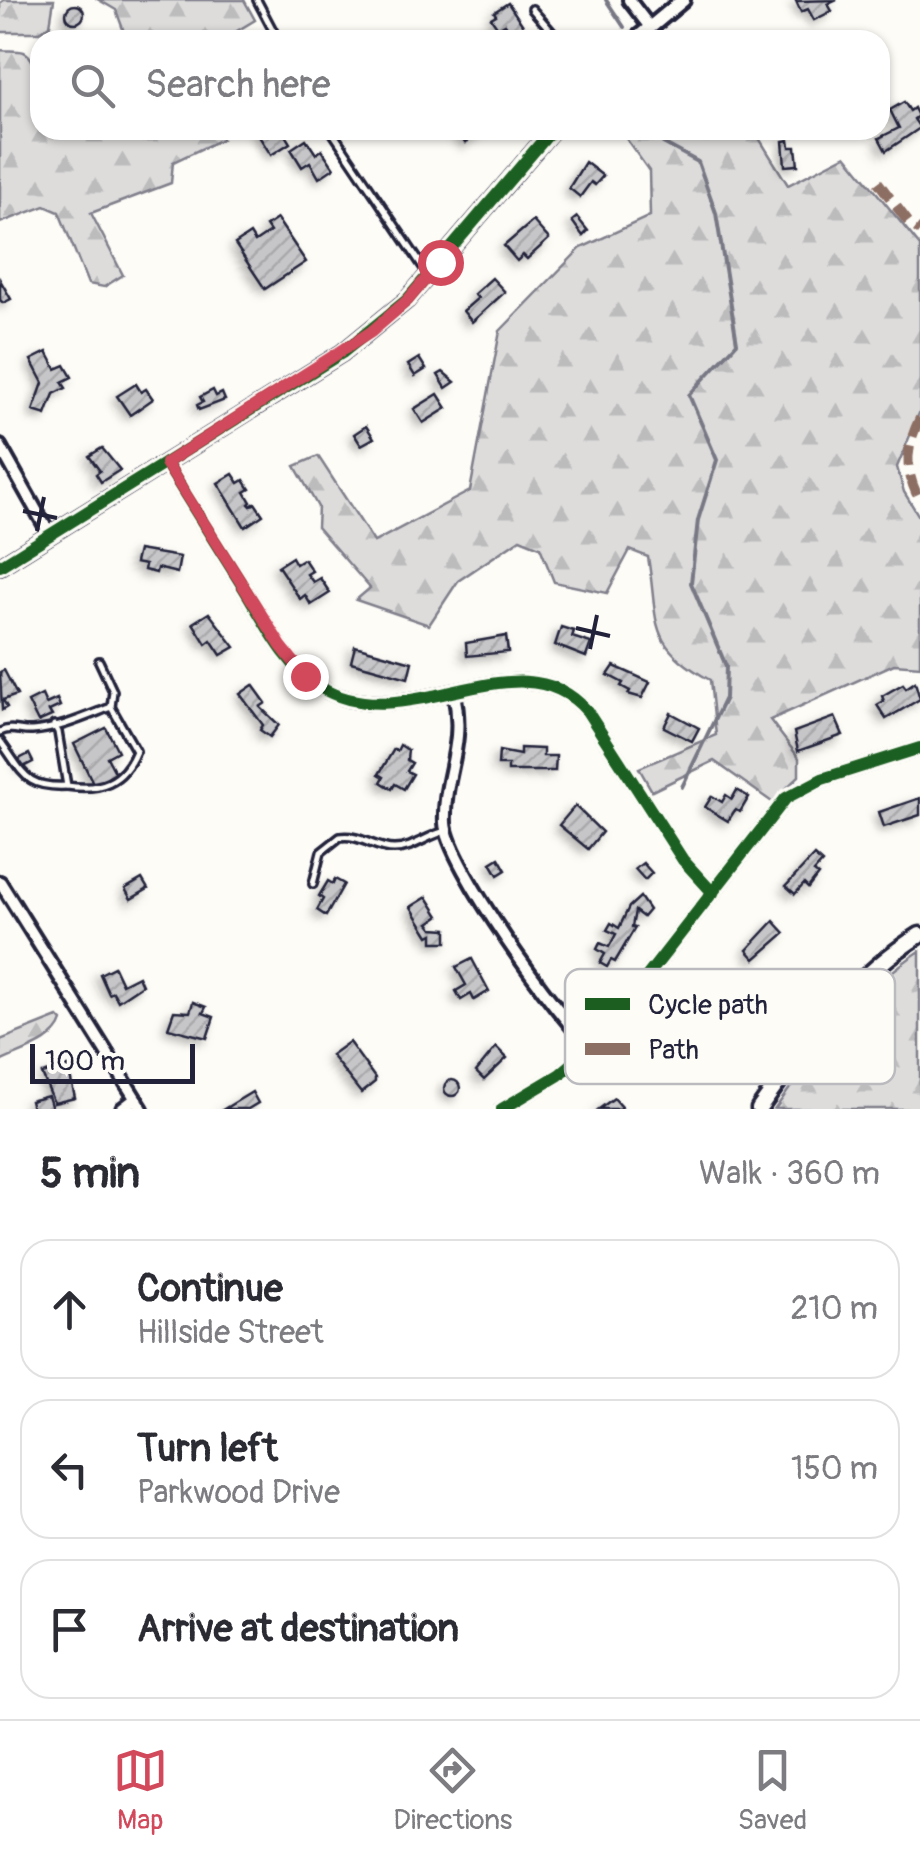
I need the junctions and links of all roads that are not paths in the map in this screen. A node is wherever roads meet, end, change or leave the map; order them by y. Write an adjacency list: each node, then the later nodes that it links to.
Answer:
1 (256, 0): 6 (lane)
2 (630, 0): 5 (street)
3 (683, 0): 5 (street)
4 (532, 9): 7 (lane)
5 (650, 26): 8 (street)
6 (272, 30)
7 (550, 30)
8 (646, 30)
9 (338, 140): 11 (lane)
10 (544, 140): 11 (street)
11 (428, 276): 13 (street)
12 (0, 446): 14 (street)
13 (166, 463): 14 (street); 17 (street)
14 (50, 534): 15 (street)
15 (0, 566)
16 (99, 660): 18 (lane)
17 (454, 693): 24 (street); 27 (street)
18 (111, 707): 19 (lane); 23 (lane)
19 (54, 724): 20 (lane); 23 (lane)
20 (0, 732)
21 (0, 741): 23 (lane)
22 (920, 748): 27 (street)
23 (68, 786)
24 (446, 831): 26 (lane); 31 (street)
25 (0, 882): 34 (street)
26 (313, 884)
27 (713, 893): 29 (street)
28 (920, 934): 30 (main road)
29 (653, 969)
30 (873, 969)
31 (565, 1020)
32 (565, 1071): 36 (street)
33 (778, 1084): 37 (main road)
34 (139, 1104): 35 (street)
35 (122, 1109)
36 (502, 1109)
37 (759, 1109)

